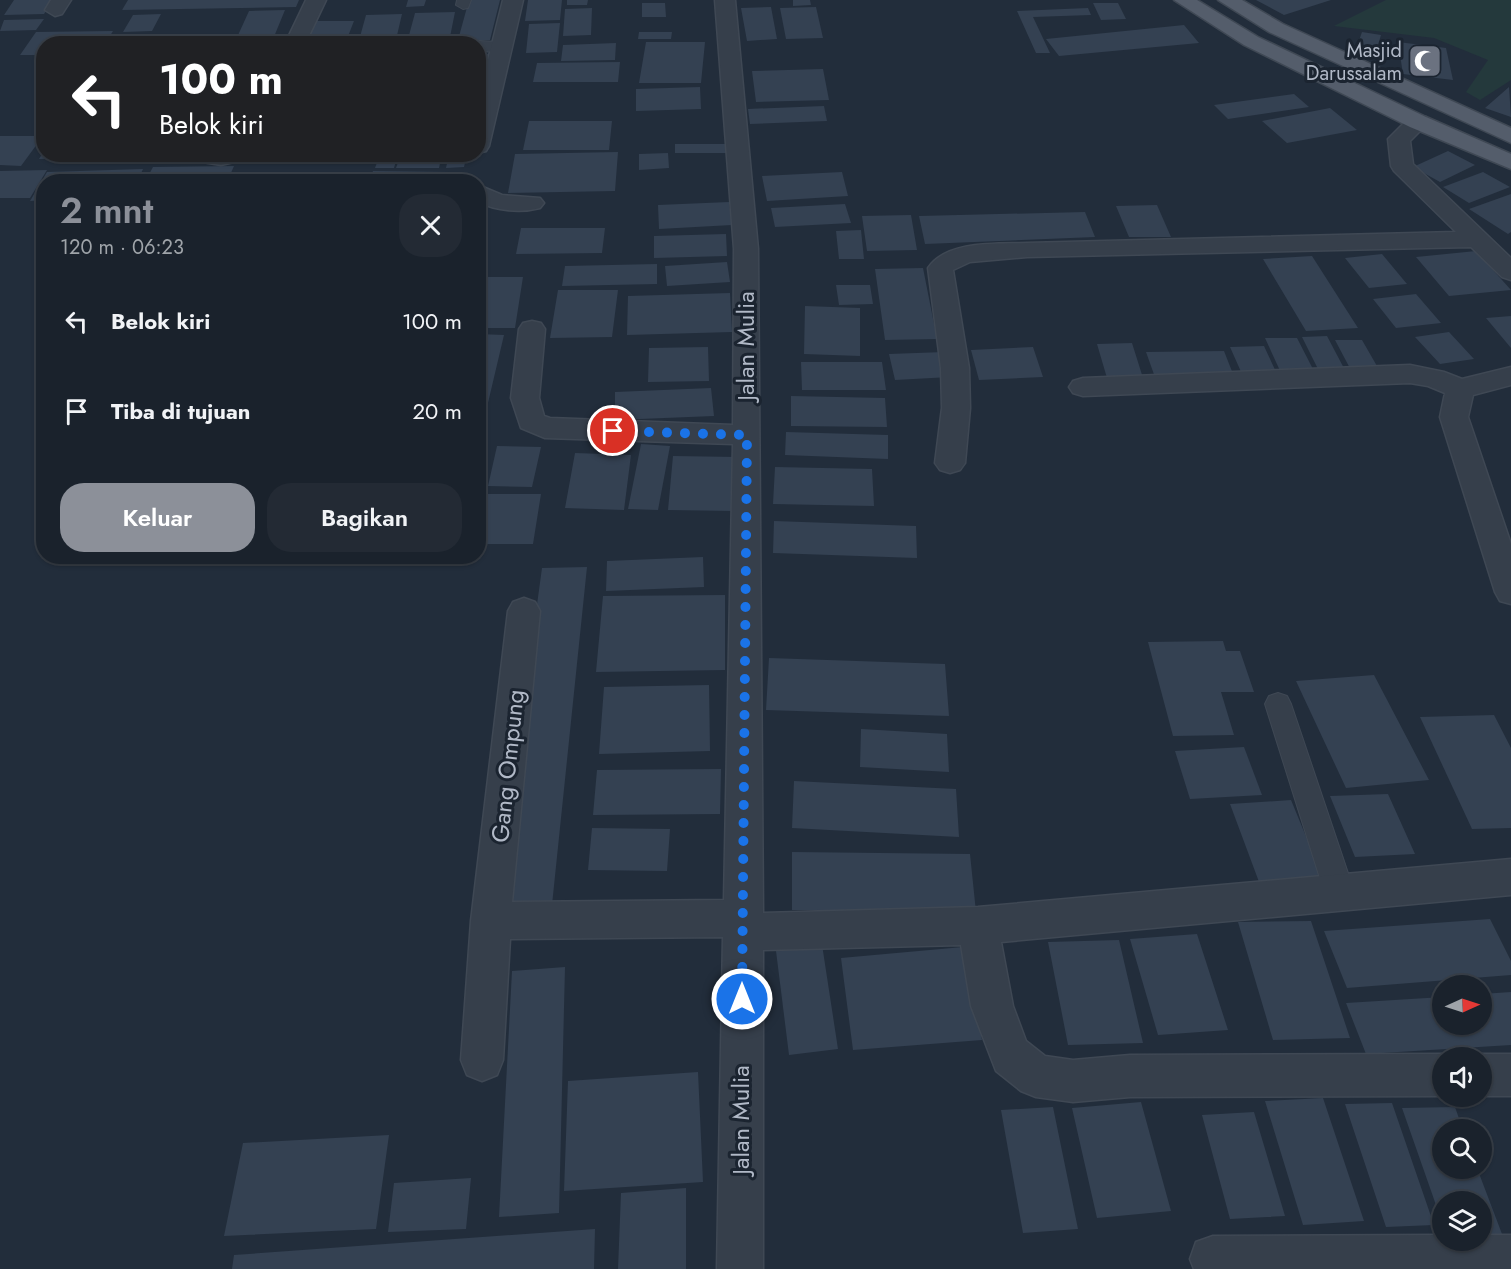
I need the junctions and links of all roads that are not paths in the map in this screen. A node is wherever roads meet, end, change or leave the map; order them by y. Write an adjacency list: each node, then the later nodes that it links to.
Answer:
1 (316, 0): 6 (street)
2 (513, 0): 8 (street)
3 (725, 0): 23 (street, Jalan Mulia)
4 (1184, 0): 10 (main road)
5 (1228, 0): 9 (main road)
6 (300, 36)
7 (486, 46): 8 (lane)
8 (500, 47): 11 (street)
9 (1366, 69): 10 (main road); 13 (main road)
10 (1339, 84): 12 (main road)
11 (486, 110)
12 (1418, 122): 14 (main road); 17 (street)
13 (1511, 136)
14 (1511, 162)
15 (486, 196): 16 (street)
16 (532, 203)
17 (1480, 239): 18 (street); 24 (street)
18 (1511, 272)
19 (532, 329): 23 (street)
20 (1511, 376): 22 (street)
21 (1083, 387): 22 (street)
22 (1460, 389): 25 (street)
23 (747, 435): 31 (street, Jalan Mulia)
24 (950, 463)
25 (1511, 592)
26 (524, 611): 30 (street, Gang Ompung)
27 (1278, 704): 29 (lane)
28 (1511, 876): 29 (street)
29 (1338, 891): 32 (street)
30 (491, 921): 31 (street); 33 (street, Gang Ompung)
31 (742, 925): 32 (street); 39 (street, Jalan Mulia)
32 (978, 926): 36 (street)
33 (482, 1060)
34 (1492, 1075): 35 (street)
35 (1511, 1075)
36 (1432, 1076)
37 (1511, 1258): 38 (street)
38 (1213, 1260)
39 (740, 1269)

